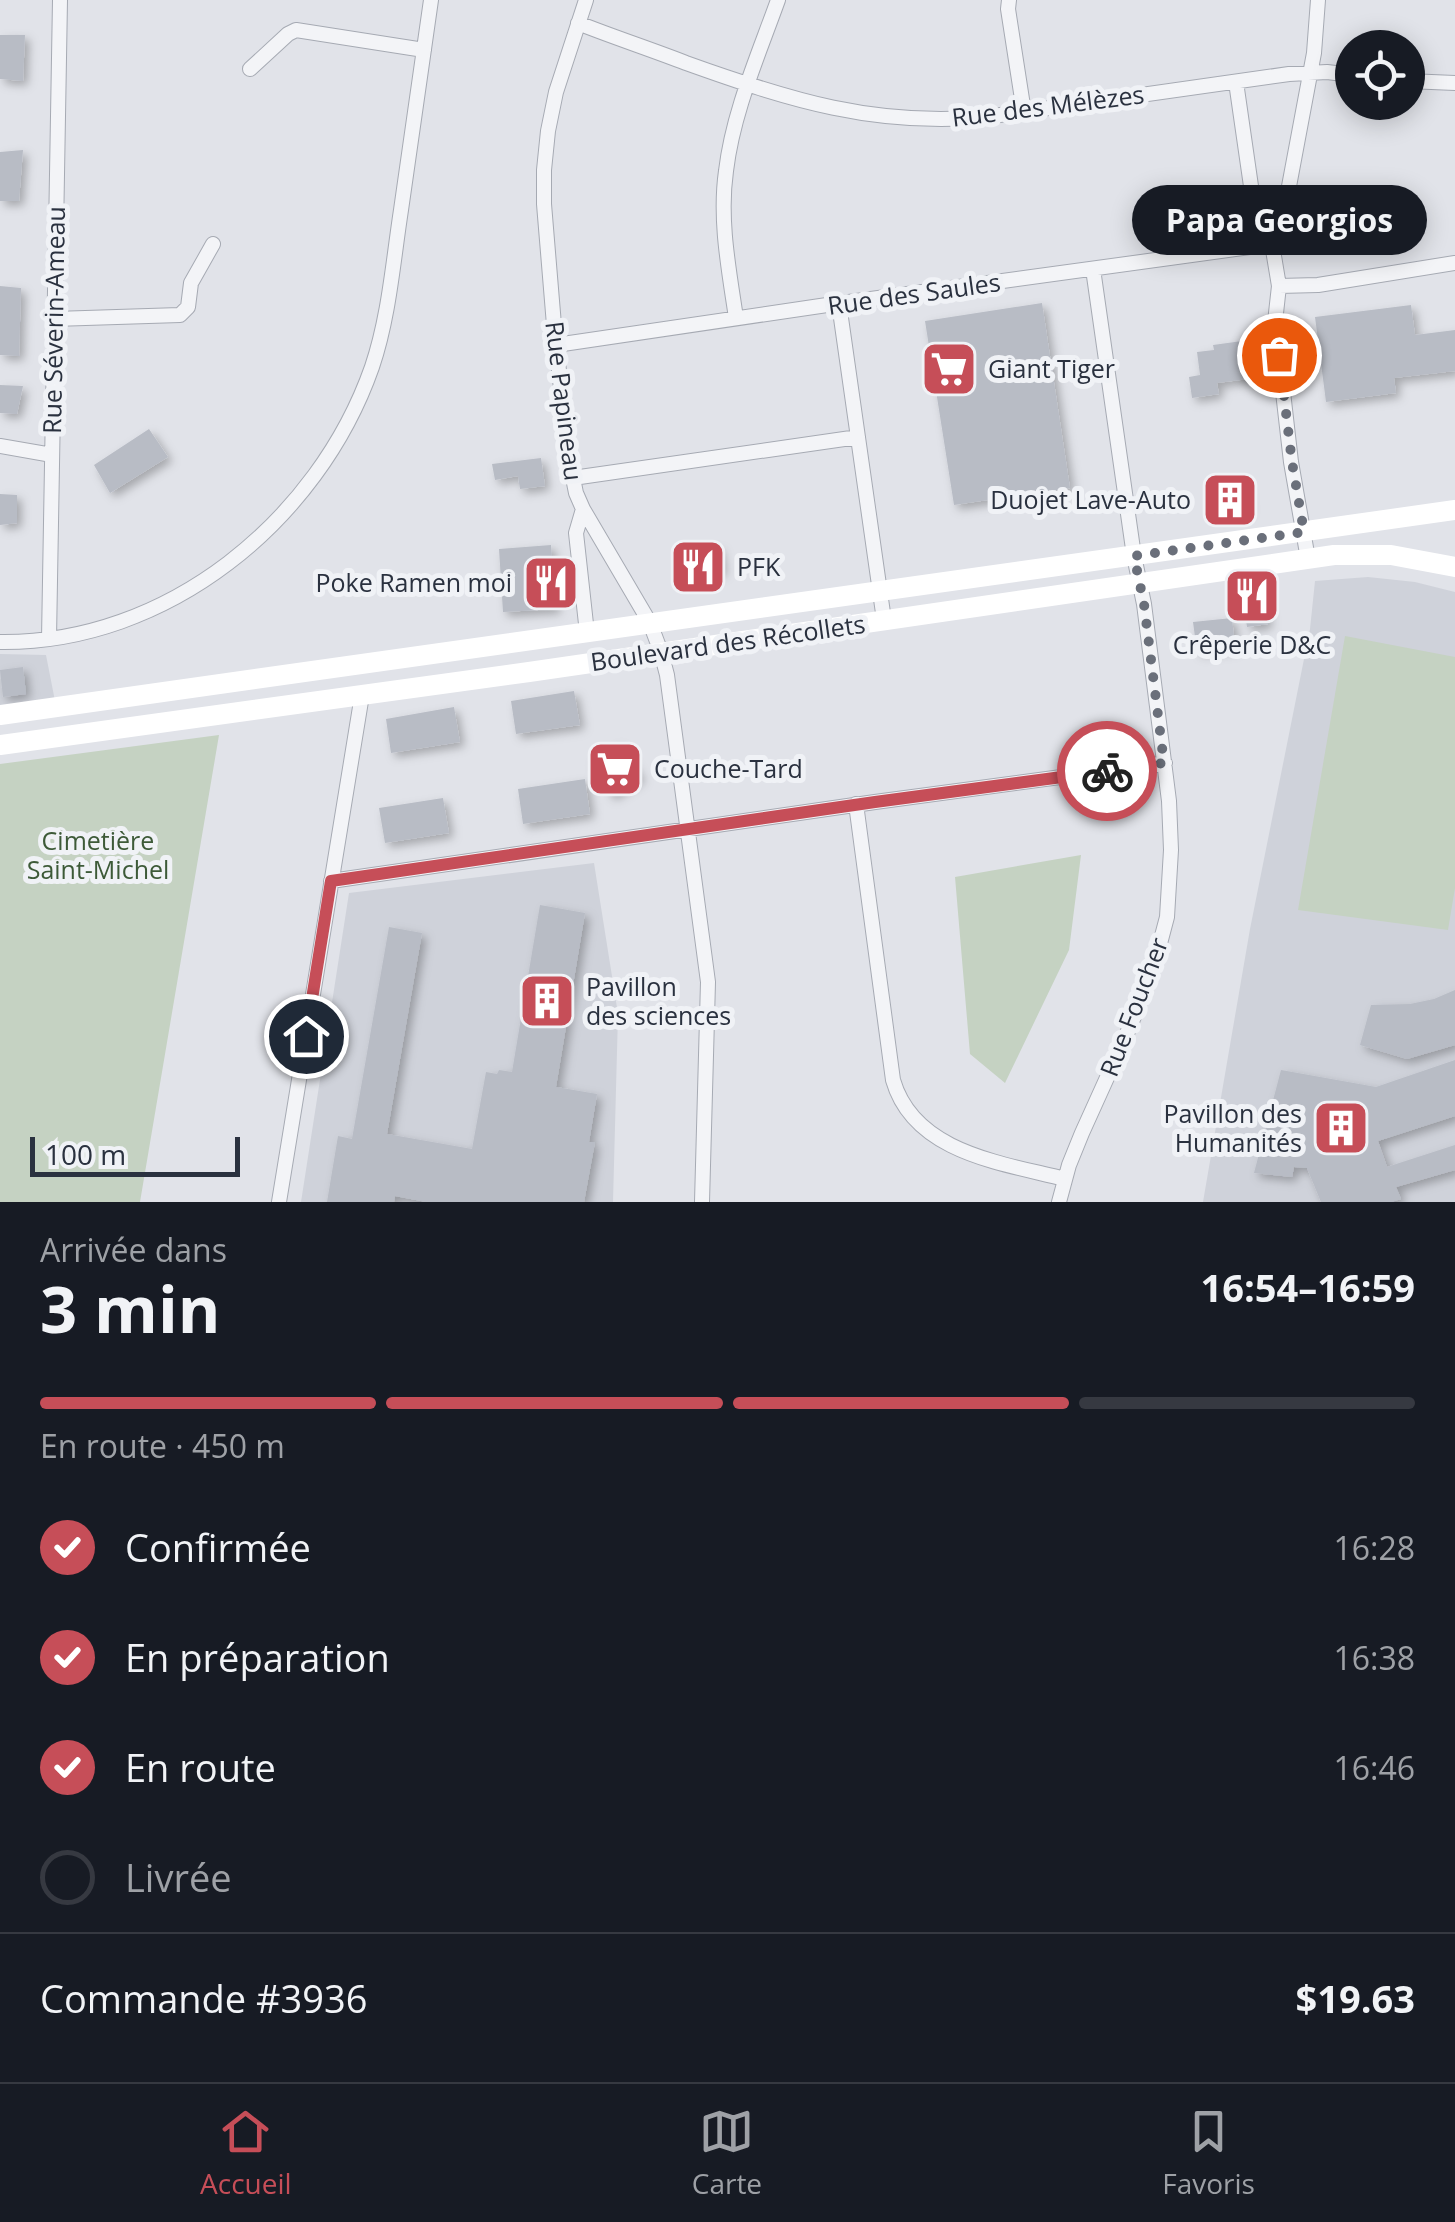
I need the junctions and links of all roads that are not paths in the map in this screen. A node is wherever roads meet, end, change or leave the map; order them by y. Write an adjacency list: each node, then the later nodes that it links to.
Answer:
1 (60, 0): 24 (street, Rue Séverin-Ameau)
2 (431, 0): 8 (street)
3 (586, 0): 7 (street, Rue Papineau)
4 (778, 0): 15 (street)
5 (1009, 0): 16 (street)
6 (1318, 0): 10 (street)
7 (578, 23): 15 (street, Rue des Mélèzes); 25 (street, Rue Papineau)
8 (424, 50): 9 (street); 41 (street)
9 (250, 69)
10 (1310, 73): 11 (street, Rue des Mélèzes); 12 (street, Rue des Mélèzes); 18 (street)
11 (1335, 73)
12 (1236, 82): 16 (street, Rue des Mélèzes); 18 (street)
13 (1425, 82): 14 (street)
14 (1455, 83)
15 (748, 84): 16 (street, Rue des Mélèzes); 23 (street)
16 (1024, 112)
17 (213, 244): 24 (street)
18 (1272, 244): 20 (street, Rue des Saules); 21 (street)
19 (1455, 263): 21 (street)
20 (1093, 270): 22 (street, Rue des Saules); 33 (street, Rue Foucher)
21 (1280, 286): 32 (street)
22 (839, 304): 23 (street, Rue des Saules); 26 (street)
23 (736, 318): 25 (street, Rue des Saules)
24 (54, 319): 28 (street, Rue Séverin-Ameau)
25 (556, 346): 29 (street, Rue Papineau)
26 (858, 438): 29 (street); 37 (street)
27 (0, 446): 28 (street)
28 (52, 455): 41 (street, Rue Séverin-Ameau)
29 (573, 478): 30 (street, Rue Papineau)
30 (583, 509): 39 (street, Rue Papineau); 40 (street)
31 (1455, 510): 32 (main road, Boulevard des Récollets)
32 (1304, 532): 33 (main road, Boulevard des Récollets); 34 (street)
33 (1134, 556): 36 (street, Rue Foucher); 37 (main road, Boulevard des Récollets)
34 (1308, 559): 35 (main road, Boulevard des Récollets); 36 (main road, Boulevard des Récollets)
35 (1455, 567)
36 (1140, 583): 38 (main road, Boulevard des Récollets); 47 (street, Rue Foucher)
37 (880, 591): 38 (street); 39 (main road, Boulevard des Récollets)
38 (884, 620): 43 (main road, Boulevard des Récollets)
39 (650, 624): 40 (main road, Boulevard des Récollets); 43 (street, Rue Papineau)
40 (587, 633): 45 (main road, Boulevard des Récollets)
41 (49, 639): 42 (street)
42 (0, 642)
43 (662, 652): 44 (main road, Boulevard des Récollets); 49 (street, Rue Papineau)
44 (362, 695): 46 (main road, Boulevard des Récollets); 50 (street)
45 (0, 715)
46 (0, 745)
47 (1164, 763): 48 (street); 51 (street, Rue Foucher)
48 (856, 804): 49 (street); 51 (street)
49 (688, 829): 50 (street); 53 (street, Rue Papineau)
50 (331, 881): 52 (street)
51 (1065, 1179): 54 (street, Rue Foucher)
52 (279, 1202)
53 (702, 1202)
54 (1060, 1202)

